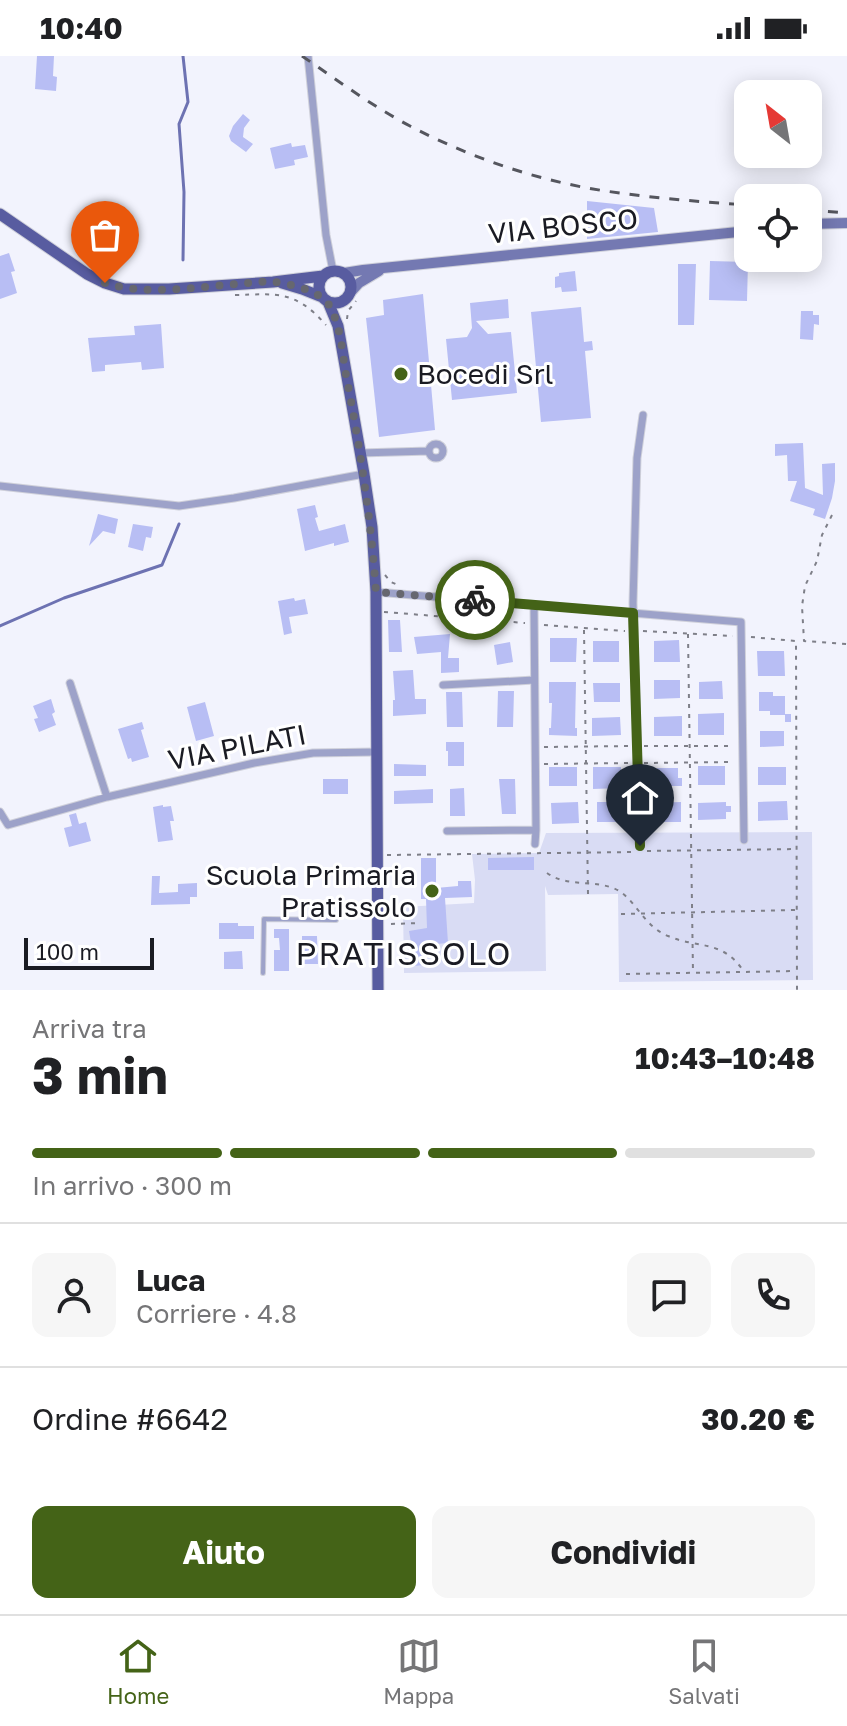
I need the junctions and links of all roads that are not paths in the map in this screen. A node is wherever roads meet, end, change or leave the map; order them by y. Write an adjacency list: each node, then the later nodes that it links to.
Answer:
1 (308, 56): 7 (street)
2 (0, 214): 8 (main road, VIA BOSCO)
3 (847, 223): 4 (main road)
4 (822, 224)
5 (734, 232): 6 (main road, VIA BOSCO)
6 (384, 268): 7 (main road, VIA BOSCO); 9 (main road, VIA BOSCO)
7 (333, 273): 8 (main road, VIA BOSCO); 9 (main road); 10 (main road)
8 (273, 282): 10 (main road, VIA BOSCO)
9 (351, 297): 10 (main road, VIA BOSCO); 11 (main road)
10 (325, 300): 11 (main road)
11 (342, 325): 14 (main road)
12 (643, 415): 19 (street)
13 (429, 451): 14 (street)
14 (360, 453): 15 (main road)
15 (364, 474): 16 (street); 17 (main road)
16 (0, 486)
17 (376, 592): 18 (street); 23 (main road)
18 (534, 605): 19 (street); 20 (street)
19 (633, 613): 28 (street); 30 (street)
20 (534, 680): 22 (street); 26 (street)
21 (70, 683): 24 (street)
22 (443, 685)
23 (376, 752): 24 (street, VIA PILATI); 33 (main road)
24 (107, 797): 25 (street, VIA PILATI)
25 (0, 812)
26 (536, 830): 27 (street); 29 (street)
27 (447, 831)
28 (744, 840)
29 (535, 844)
30 (640, 846)
31 (336, 920): 32 (lane)
32 (263, 973)
33 (378, 990)

